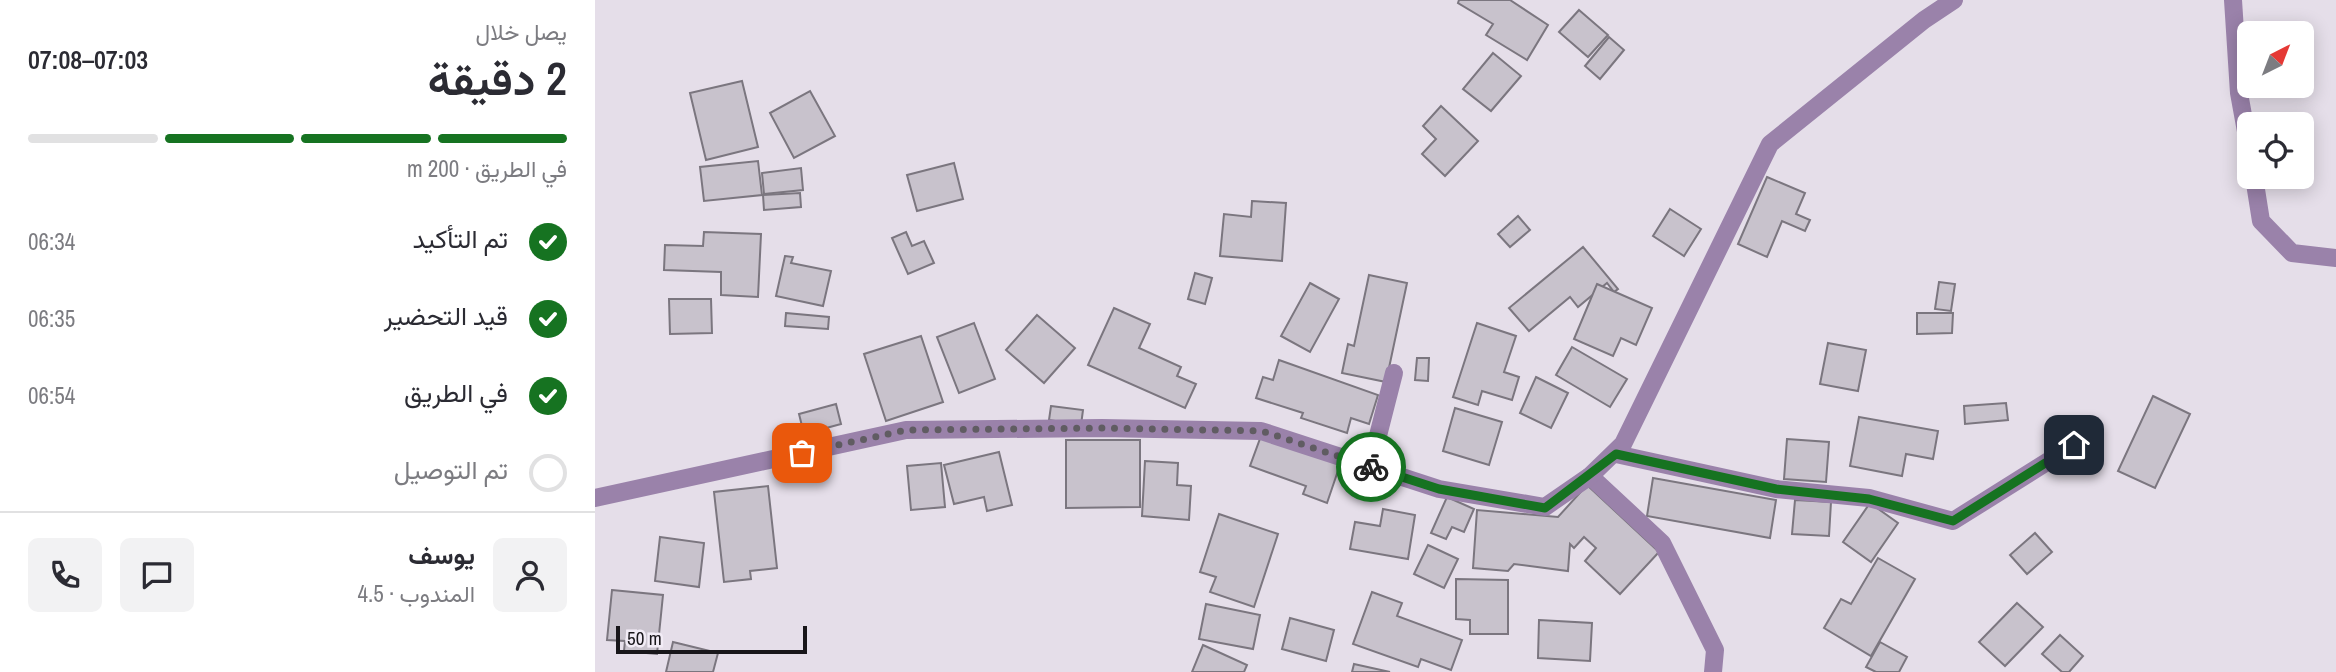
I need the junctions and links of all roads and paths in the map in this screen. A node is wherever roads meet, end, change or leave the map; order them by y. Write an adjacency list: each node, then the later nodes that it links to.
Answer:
1 (1954, 0): 8 (street)
2 (2233, 0): 3 (street)
3 (2242, 112)
4 (2256, 189): 5 (street)
5 (2336, 258)
6 (1394, 373): 9 (street)
7 (2074, 445): 8 (street)
8 (1616, 454): 10 (street)
9 (1370, 467): 10 (street); 11 (street)
10 (1590, 476): 12 (street)
11 (595, 498)
12 (1713, 672)

